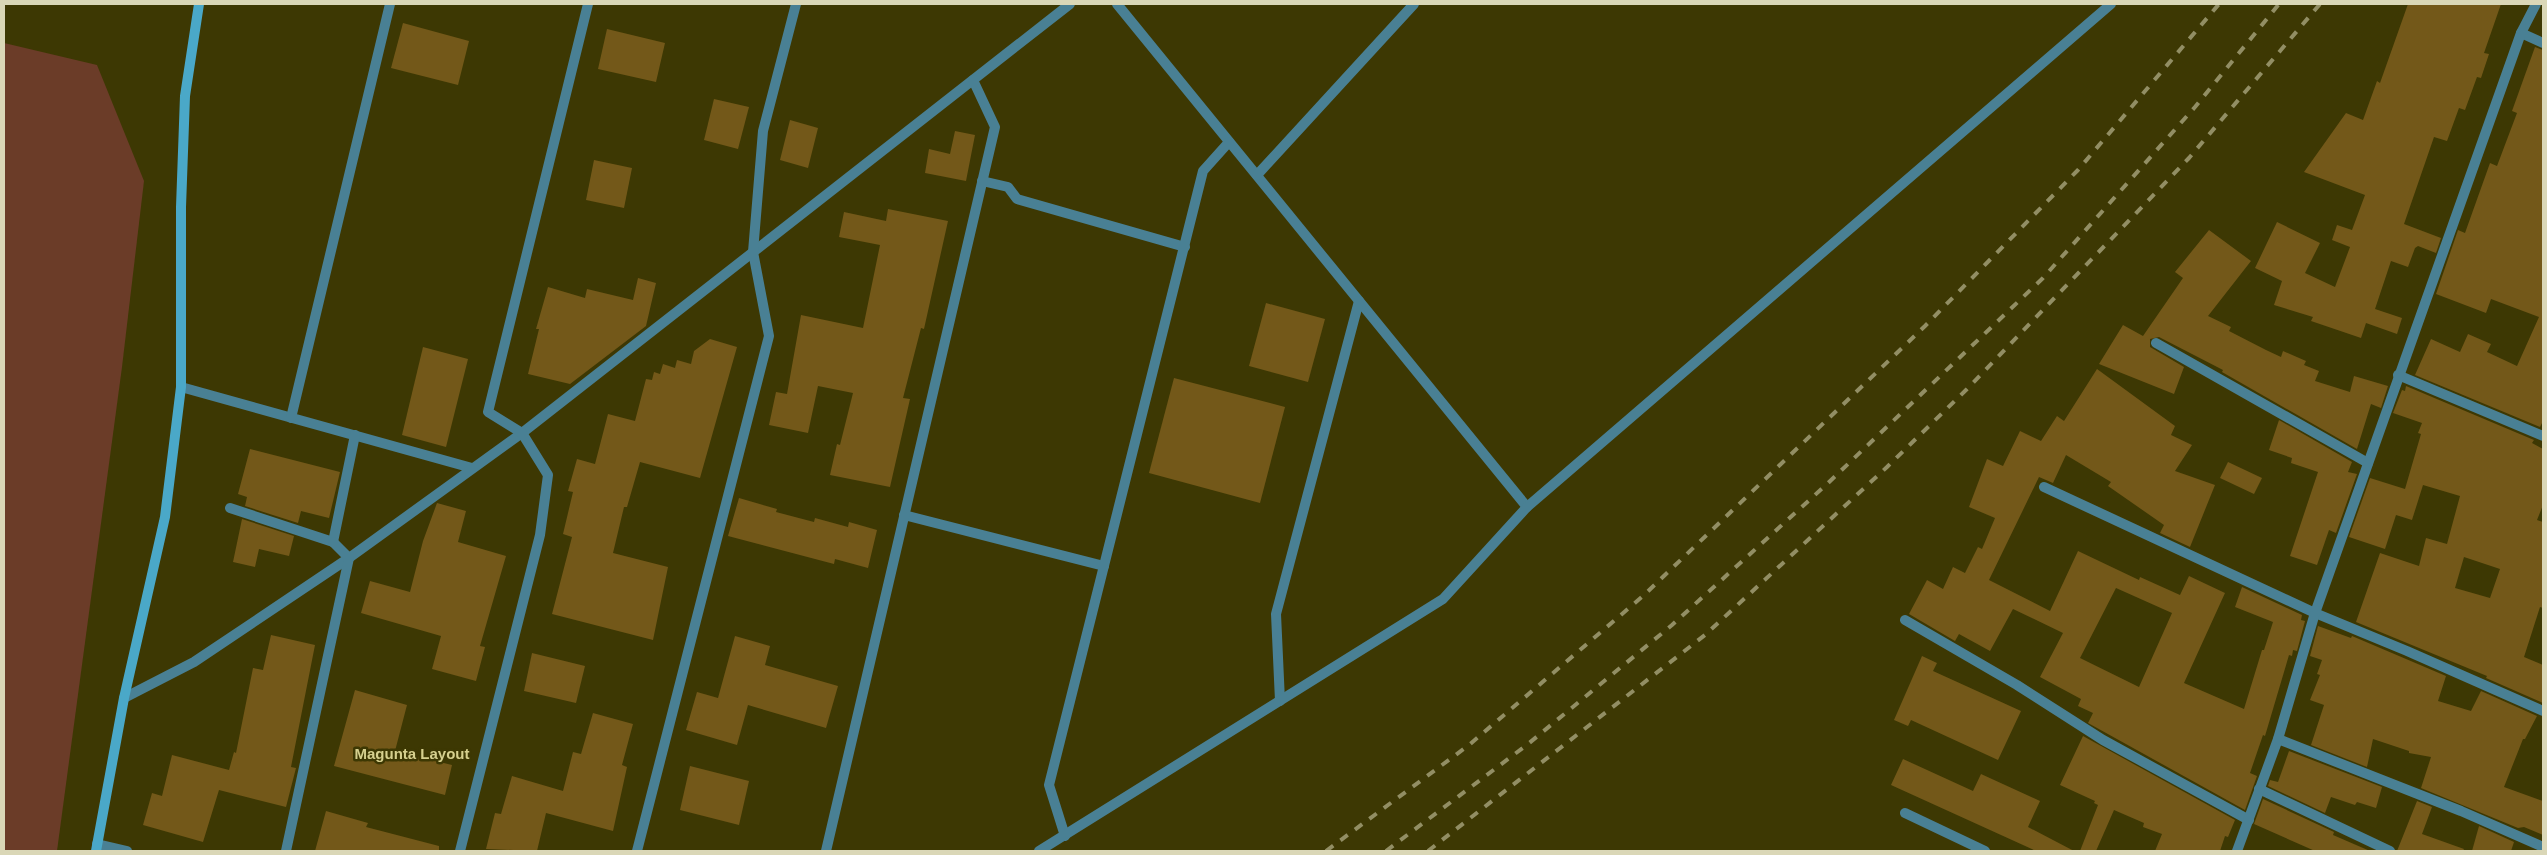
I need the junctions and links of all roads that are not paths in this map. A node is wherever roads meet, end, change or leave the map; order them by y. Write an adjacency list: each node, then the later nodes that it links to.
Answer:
1 (199, 4): 21 (street)
2 (390, 4): 22 (street)
3 (588, 4): 23 (street)
4 (796, 4): 17 (street)
5 (1070, 4): 12 (street)
6 (1117, 4): 13 (street)
7 (1414, 4): 14 (street)
8 (2111, 4): 29 (street)
9 (2536, 4): 10 (street)
10 (2521, 33): 11 (street); 20 (street)
11 (2543, 43)
12 (973, 80): 15 (street); 17 (street)
13 (1229, 142): 14 (street); 16 (street)
14 (1257, 175): 18 (street)
15 (982, 181): 16 (street); 31 (street)
16 (1185, 247): 34 (street)
17 (753, 252): 23 (street); 50 (street)
18 (1359, 301): 29 (street); 38 (street)
19 (2156, 343): 26 (street)
20 (2398, 375): 25 (street); 26 (street)
21 (181, 387): 22 (street); 37 (street)
22 (291, 418): 24 (street)
23 (522, 433): 27 (street); 49 (street)
24 (355, 436): 27 (street); 32 (street)
25 (2543, 436)
26 (2368, 463): 35 (street)
27 (472, 468): 33 (street)
28 (2044, 487): 35 (street)
29 (1527, 507): 38 (street)
30 (230, 508): 32 (street)
31 (904, 515): 34 (street); 51 (street)
32 (333, 542): 33 (street)
33 (349, 558): 37 (street); 48 (street)
34 (1104, 566): 44 (street)
35 (2315, 613): 39 (street); 40 (street)
36 (1905, 620): 43 (street)
37 (124, 698): 46 (street)
38 (1280, 701): 44 (street)
39 (2543, 712)
40 (2278, 739): 41 (street); 45 (street)
41 (2259, 789): 43 (street); 55 (street)
42 (1905, 813): 53 (street)
43 (2249, 820): 54 (street)
44 (1065, 836): 52 (street)
45 (2543, 847)
46 (97, 848): 47 (street)
47 (127, 851)
48 (286, 851)
49 (460, 851)
50 (637, 851)
51 (826, 851)
52 (1039, 851)
53 (1985, 851)
54 (2236, 851)
55 (2390, 851)

